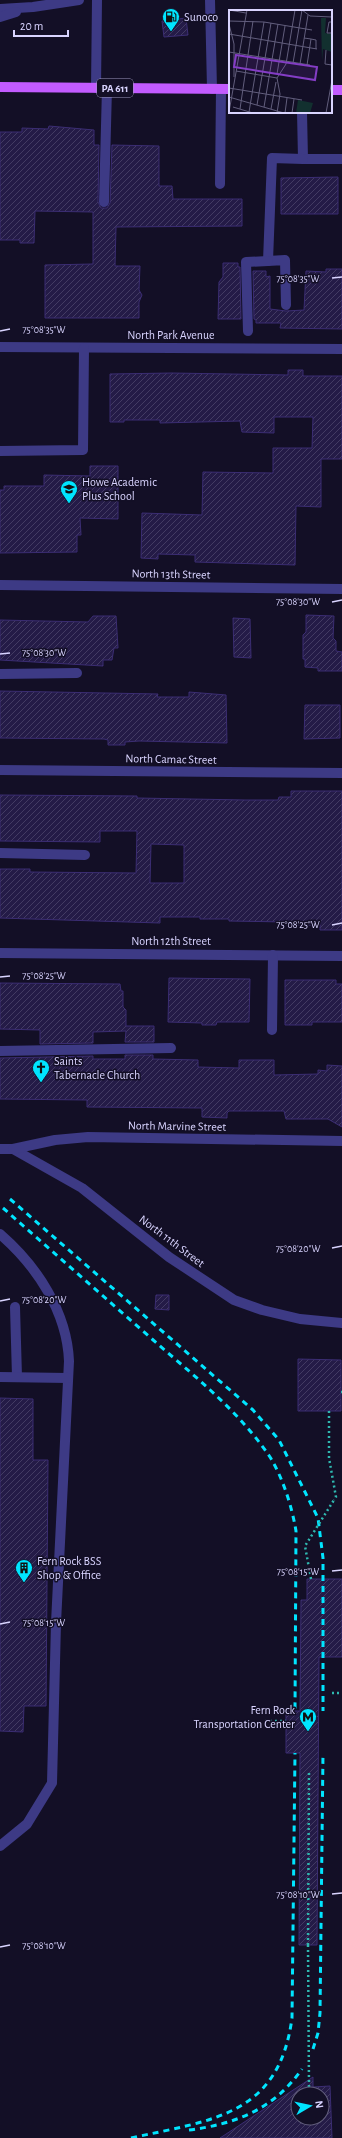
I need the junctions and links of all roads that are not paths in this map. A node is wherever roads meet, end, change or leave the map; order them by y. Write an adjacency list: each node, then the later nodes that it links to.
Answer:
1 (79, 0): 4 (street)
2 (97, 0): 8 (street)
3 (210, 0): 10 (street)
4 (33, 7): 5 (street); 6 (street)
5 (0, 9)
6 (0, 17)
7 (0, 87): 8 (main road, PA 611)
8 (96, 88): 9 (main road, PA 611)
9 (107, 88): 10 (main road, PA 611); 15 (street)
10 (221, 89): 14 (street)
11 (302, 113): 12 (street)
12 (303, 159): 13 (street); 16 (street)
13 (342, 159)
14 (220, 184)
15 (104, 202)
16 (268, 261): 17 (street); 18 (street)
17 (286, 305)
18 (248, 331)
19 (0, 347): 20 (street, North Park Avenue)
20 (84, 348): 21 (street, North Park Avenue); 22 (street)
21 (342, 349)
22 (0, 451)
23 (0, 585): 24 (street, North 13th Street)
24 (342, 589)
25 (77, 672): 26 (street)
26 (0, 674)
27 (0, 770): 28 (street, North Camac Street)
28 (342, 773)
29 (0, 853): 30 (street)
30 (85, 856)
31 (0, 953): 32 (street, North 12th Street)
32 (273, 955): 33 (street, North 12th Street); 34 (street)
33 (342, 956)
34 (272, 1030)
35 (171, 1048): 36 (street)
36 (0, 1051)
37 (342, 1141): 39 (street, North Marvine Street)
38 (0, 1149): 39 (street, North 11th Street)
39 (13, 1149): 42 (street, North 11th Street)
40 (0, 1234): 45 (street)
41 (15, 1307): 44 (street)
42 (342, 1323)
43 (0, 1377): 44 (street)
44 (17, 1377): 45 (street)
45 (68, 1378): 46 (street)
46 (0, 1846)

